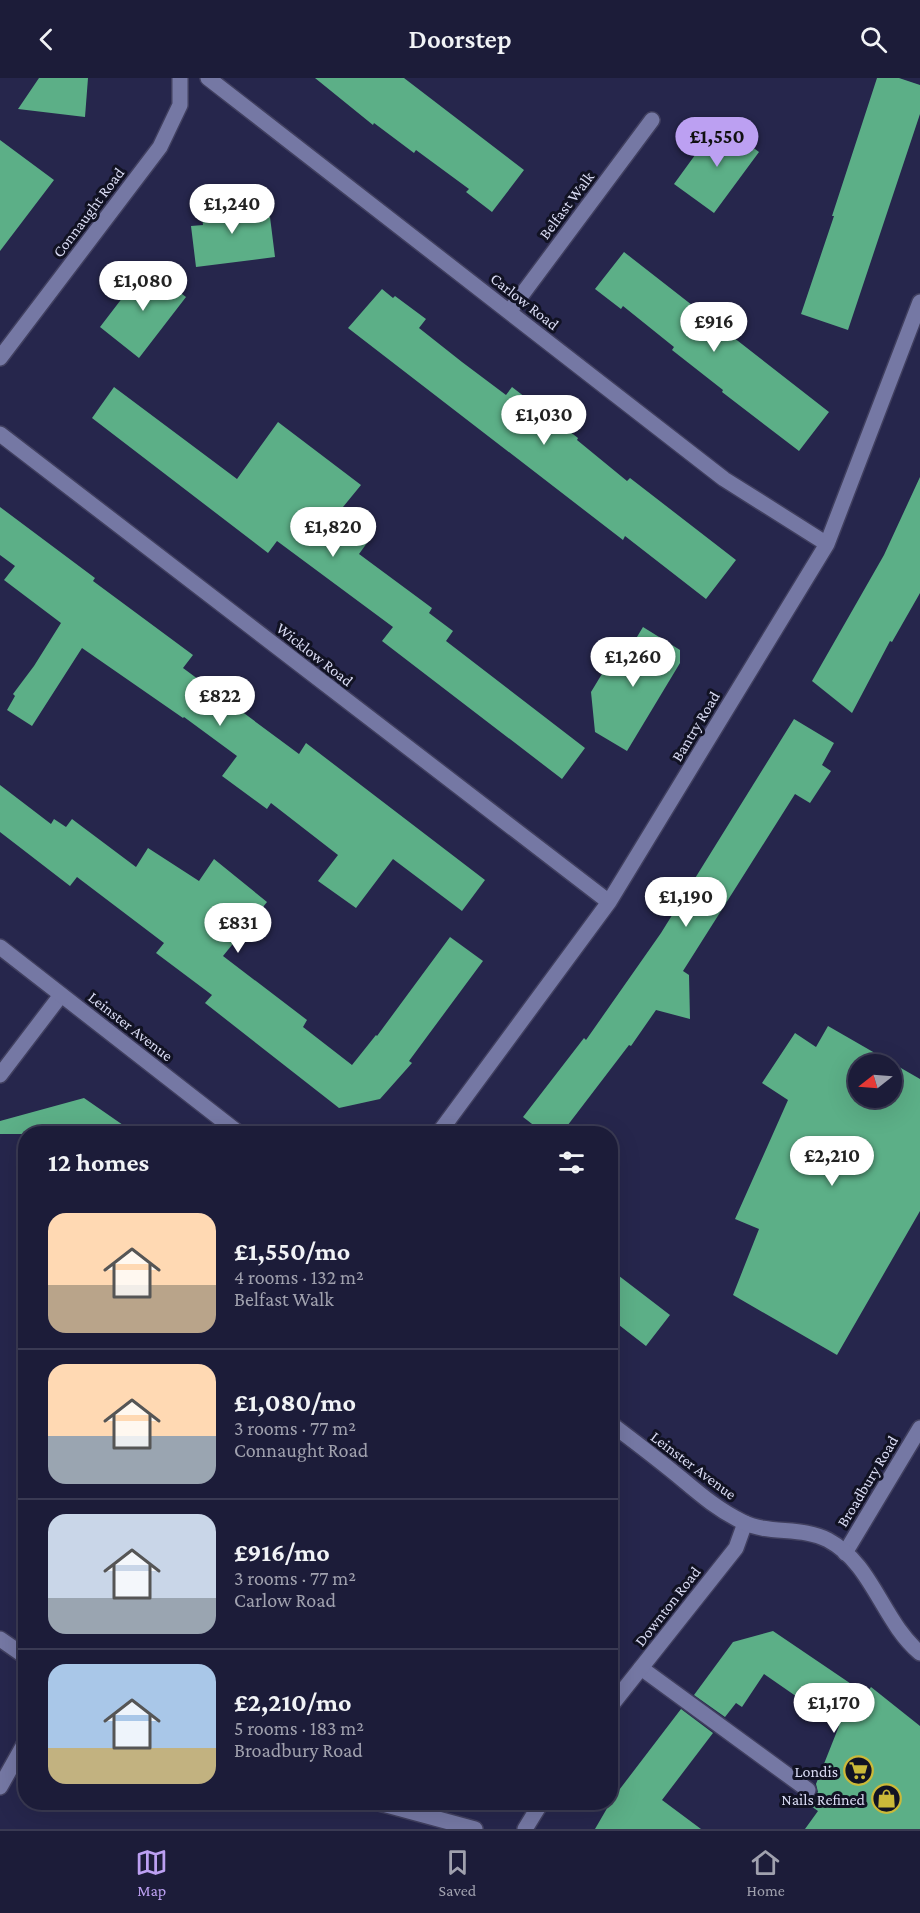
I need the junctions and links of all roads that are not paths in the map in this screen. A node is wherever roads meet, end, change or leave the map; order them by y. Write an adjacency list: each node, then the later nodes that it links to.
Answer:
1 (180, 78): 6 (street, Connaught Road)
2 (208, 78): 5 (street, Carlow Road)
3 (652, 120): 5 (street, Belfast Walk)
4 (920, 302): 8 (street, Bantry Road)
5 (509, 312): 8 (street, Carlow Road)
6 (0, 358)
7 (0, 434): 9 (street, Wicklow Road)
8 (827, 544): 9 (street, Bantry Road)
9 (609, 902): 14 (street, Bantry Road)
10 (0, 947): 11 (street, Leinster Avenue)
11 (61, 995): 12 (street); 13 (street, Leinster Avenue)
12 (0, 1075)
13 (230, 1126)
14 (444, 1126)
15 (920, 1428): 18 (street, Broadbury Road)
16 (618, 1429): 17 (street, Leinster Avenue)
17 (745, 1523): 18 (street, Leinster Avenue); 22 (street, Downton Road)
18 (844, 1553): 21 (street, Leinster Avenue)
19 (0, 1639): 20 (street)
20 (18, 1651)
21 (920, 1653)
22 (641, 1668): 23 (street, Downton Road); 26 (street)
23 (618, 1697)
24 (18, 1754): 25 (street)
25 (0, 1787)
26 (808, 1790)
27 (406, 1810): 29 (street)
28 (537, 1810): 30 (street)
29 (475, 1829)
30 (525, 1829)

